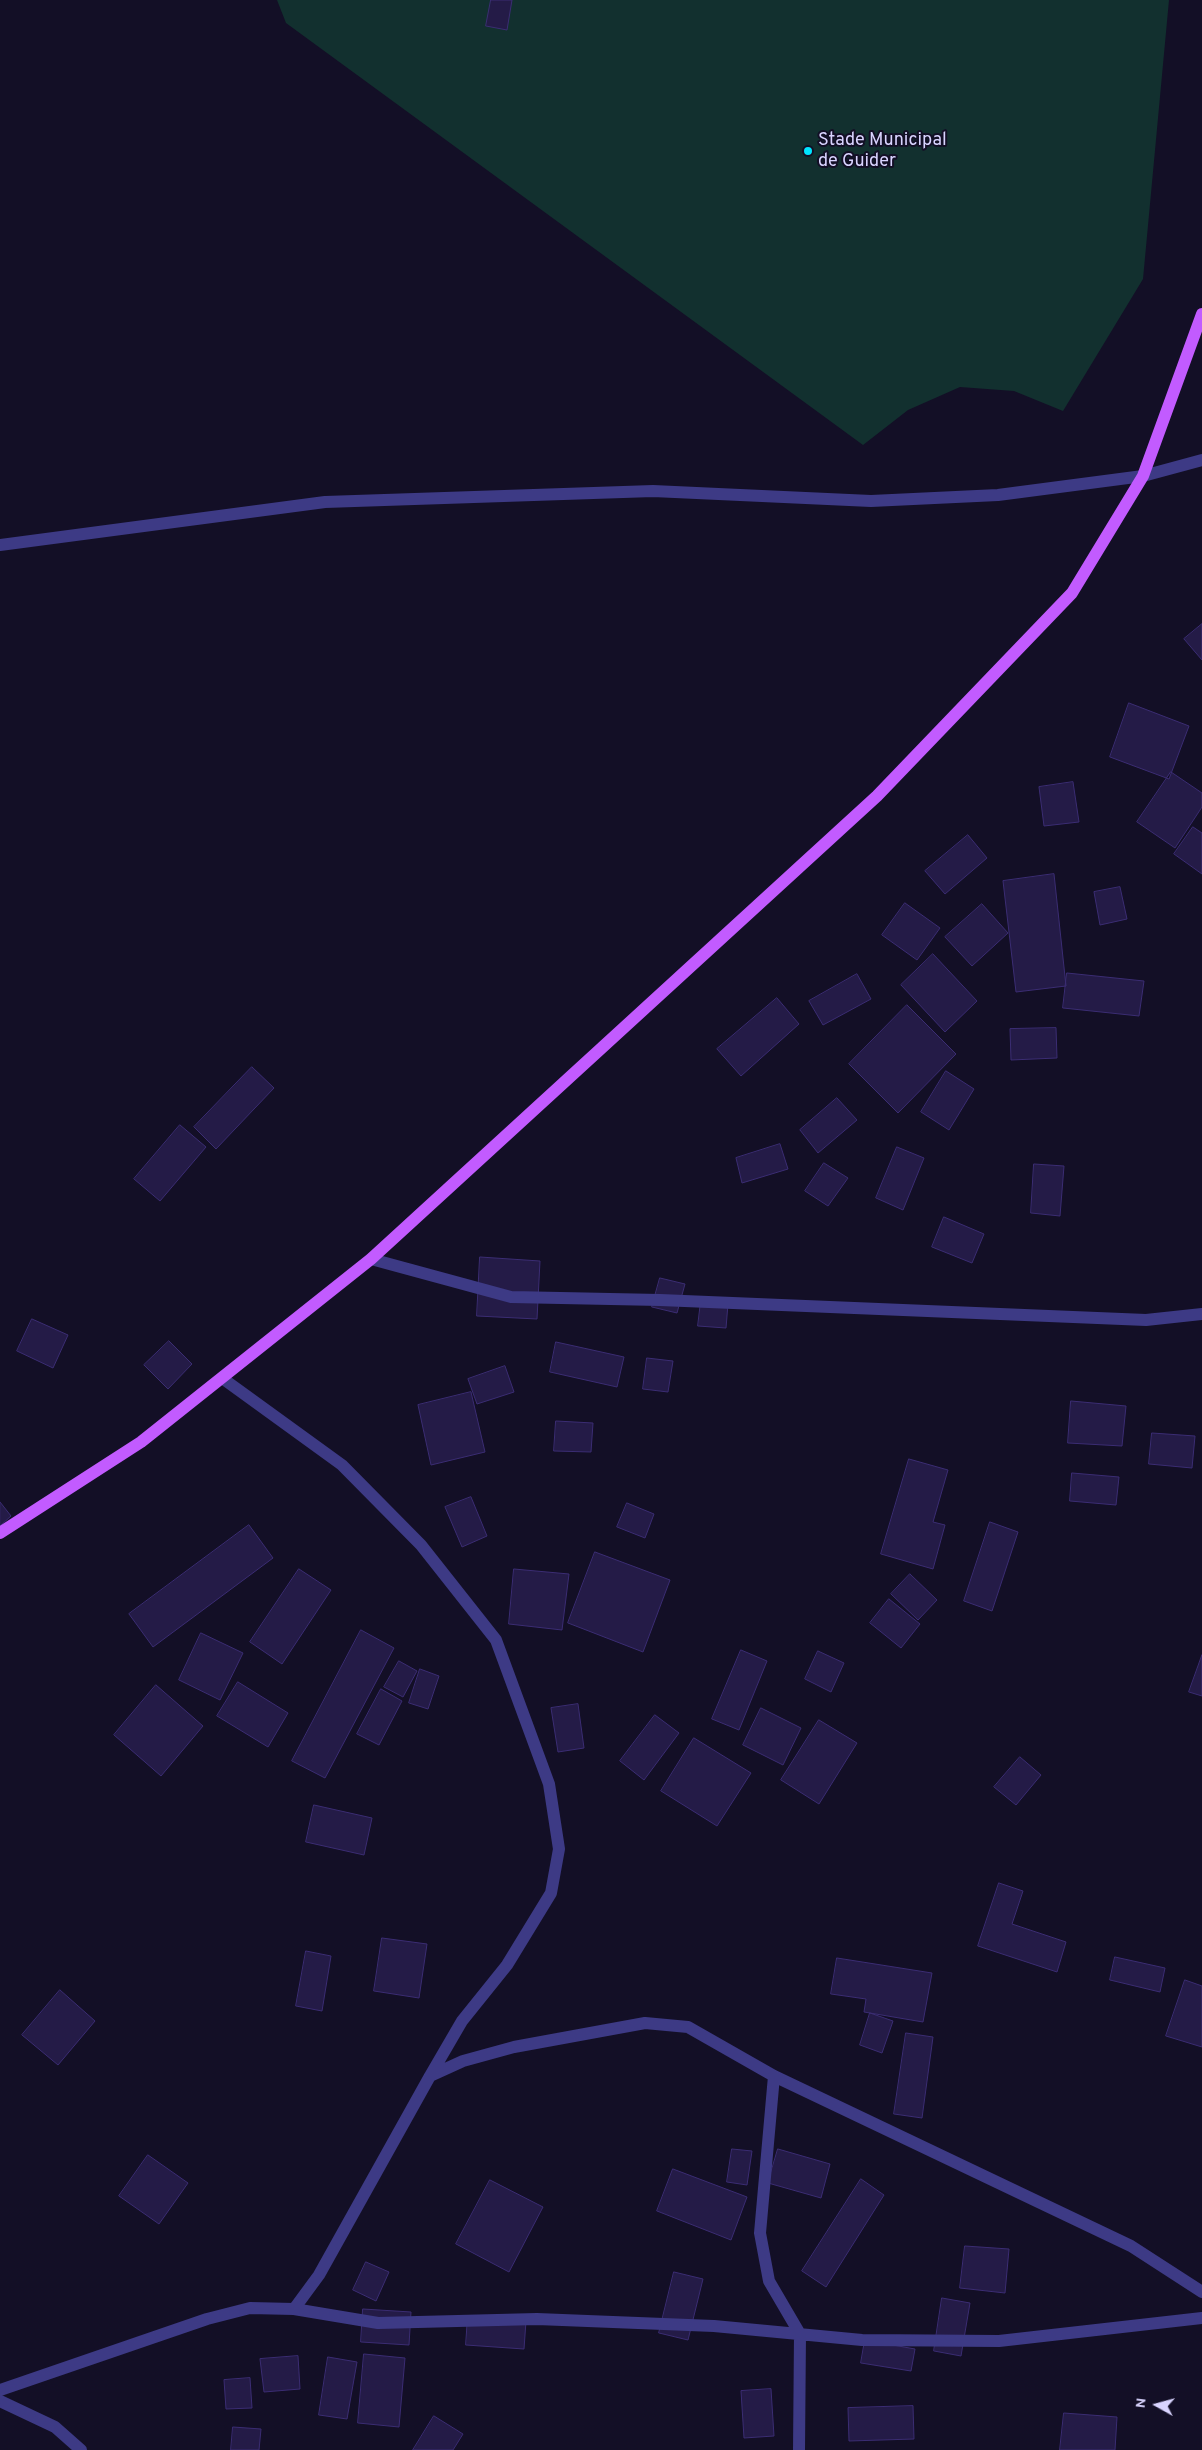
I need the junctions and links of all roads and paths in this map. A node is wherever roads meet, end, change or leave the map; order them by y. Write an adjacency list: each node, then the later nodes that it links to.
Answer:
1 (1202, 314): 3 (main road)
2 (1202, 460): 3 (street)
3 (1143, 476): 4 (street); 5 (main road)
4 (0, 545)
5 (371, 1258): 6 (street); 7 (main road)
6 (1202, 1314)
7 (222, 1378): 8 (main road); 9 (street)
8 (0, 1533)
9 (430, 2076): 10 (street); 12 (street)
10 (774, 2076): 11 (street); 14 (street)
11 (1202, 2292)
12 (294, 2309): 14 (street); 15 (street)
13 (1202, 2318): 14 (street)
14 (800, 2334): 18 (street)
15 (0, 2390)
16 (0, 2401): 17 (street)
17 (81, 2450)
18 (799, 2450)

